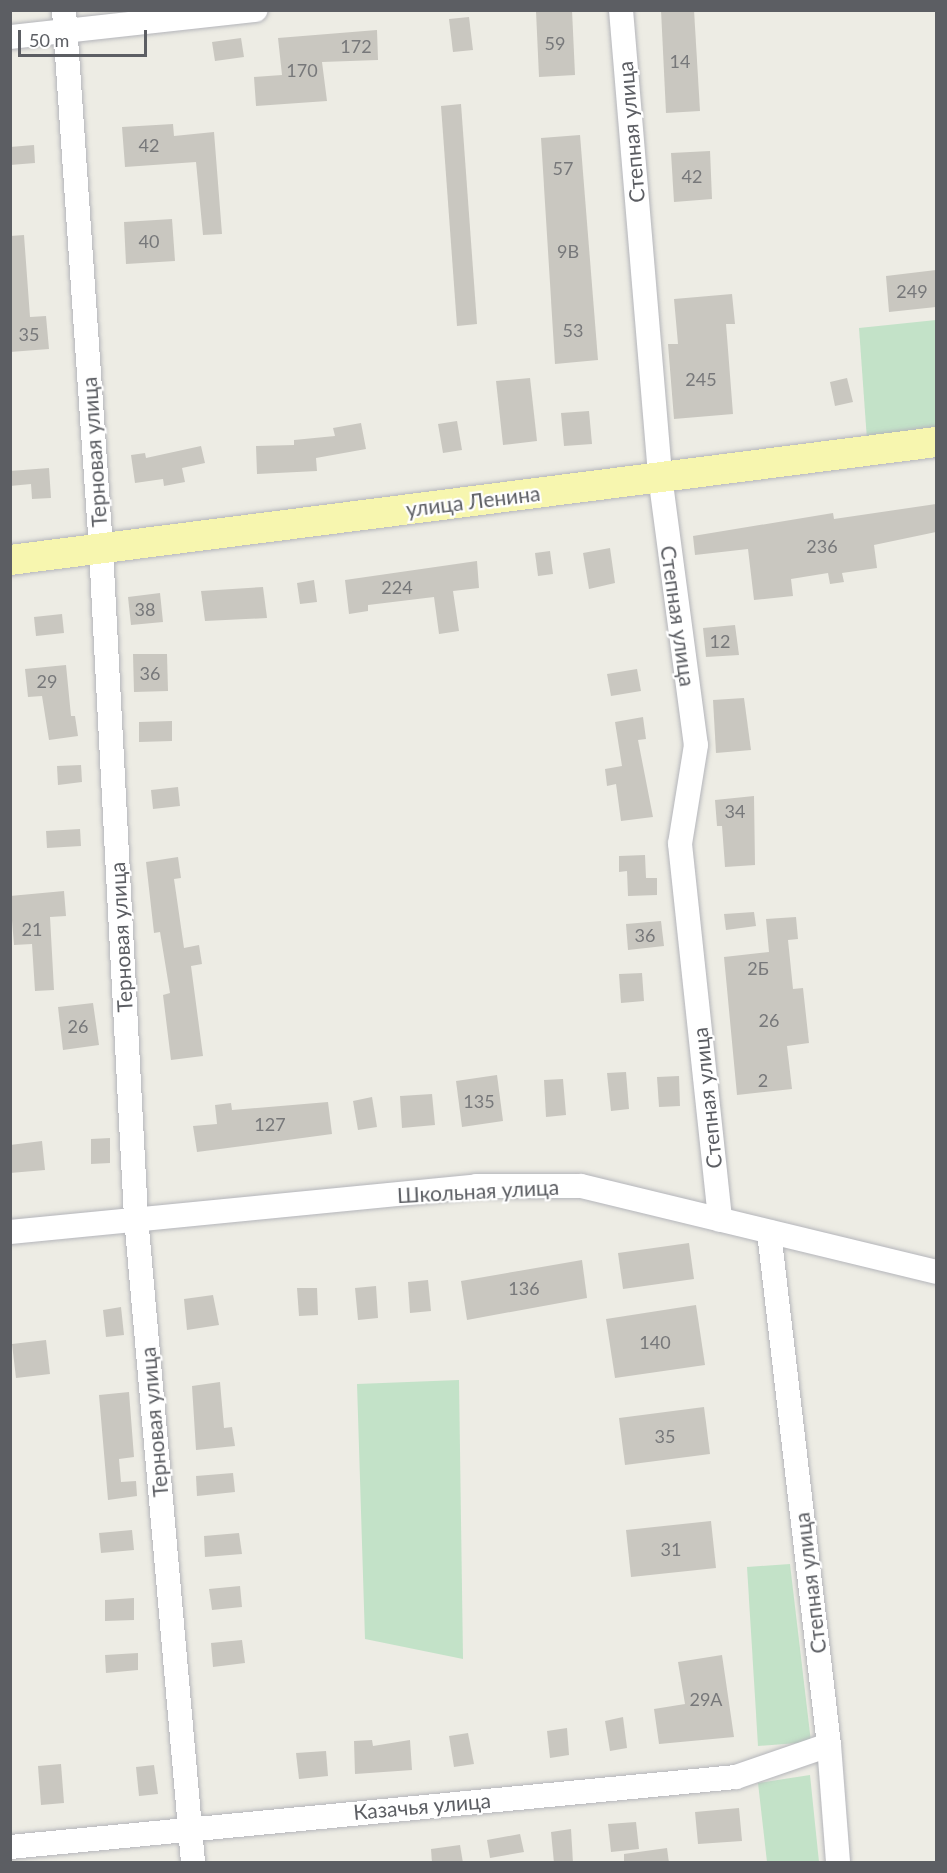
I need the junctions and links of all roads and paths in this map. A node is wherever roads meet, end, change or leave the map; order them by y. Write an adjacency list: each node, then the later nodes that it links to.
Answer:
1 (256, 10): 3 (street)
2 (621, 10): 6 (street, Степная улица)
3 (65, 21): 4 (street); 7 (street, Терновая улица)
4 (10, 37)
5 (936, 442): 6 (main road, улица Ленина)
6 (660, 476): 7 (main road, улица Ленина); 10 (street, Степная улица)
7 (101, 549): 8 (main road, улица Ленина); 9 (street, Терновая улица)
8 (10, 560)
9 (136, 1217): 10 (street, Школьная улица); 11 (street, Школьная улица); 15 (street, Терновая улица)
10 (720, 1220): 12 (street, Школьная улица)
11 (10, 1232)
12 (769, 1232): 13 (street, Школьная улица); 14 (street, Степная улица)
13 (936, 1272)
14 (829, 1746): 15 (street, Казачья улица); 18 (street, Степная улица)
15 (190, 1827): 16 (street, Казачья улица); 17 (street, Терновая улица)
16 (10, 1847)
17 (193, 1863)
18 (838, 1863)

